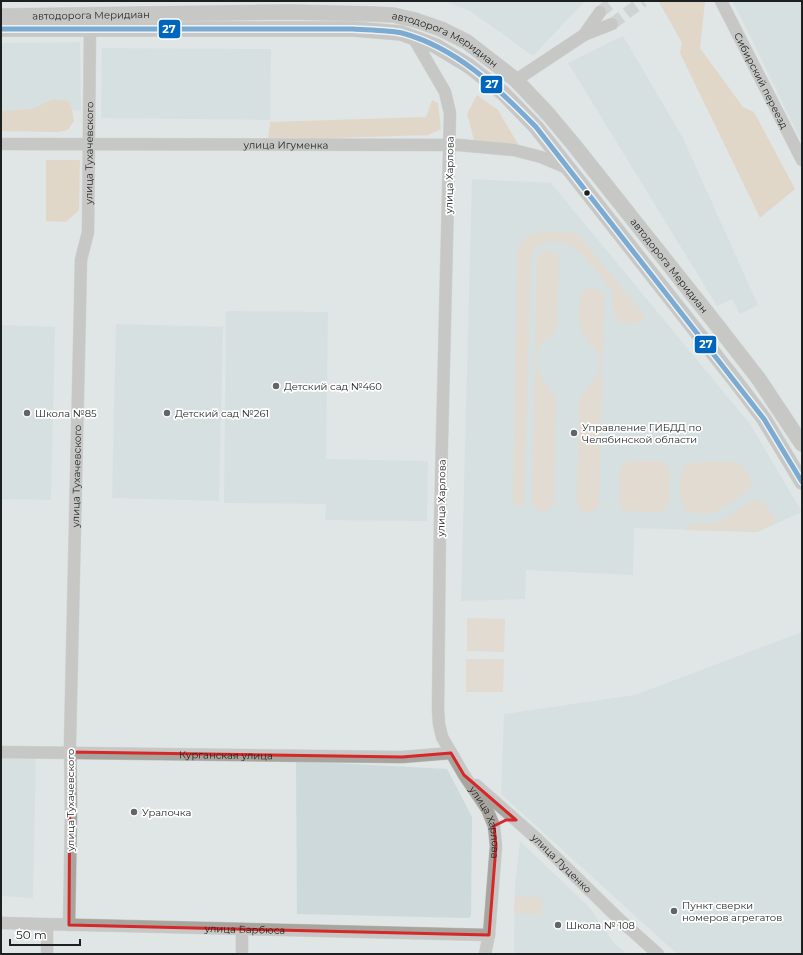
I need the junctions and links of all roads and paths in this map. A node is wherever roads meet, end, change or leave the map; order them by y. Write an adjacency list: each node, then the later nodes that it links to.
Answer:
1 (721, 1): 13 (street, Сибирский переезд)
2 (600, 12): 7 (street)
3 (1, 16): 9 (main road, автодорога Меридиан)
4 (612, 24): 7 (street)
5 (90, 28): 6 (main road, автодорога Меридиан); 8 (main road, автодорога Меридиан); 10 (street, улица Тухачевского)
6 (1, 29)
7 (584, 35): 9 (street)
8 (413, 37): 12 (street, улица Харлова); 14 (main road, автодорога Меридиан)
9 (516, 80): 15 (main road, автодорога Меридиан)
10 (89, 143): 11 (street, улица Игуменка); 12 (street, улица Игуменка); 18 (street, улица Тухачевского)
11 (1, 144)
12 (450, 144): 14 (street, улица Игуменка); 19 (street, улица Харлова)
13 (802, 160)
14 (568, 168): 16 (main road, автодорога Меридиан)
15 (802, 444)
16 (802, 482)
17 (1, 752): 18 (street, Курганская улица)
18 (70, 752): 19 (street, Курганская улица); 25 (street, улица Тухачевского)
19 (451, 753): 20 (street, улица Харлова)
20 (464, 775): 21 (street, улица Луценко); 22 (street, улица Харлова)
21 (516, 820): 22 (street); 31 (street, улица Луценко)
22 (494, 826): 27 (street, улица Харлова)
23 (1, 923): 24 (street, улица Барбюса)
24 (47, 925): 25 (street, улица Барбюса); 28 (street)
25 (69, 925): 26 (street, улица Барбюса)
26 (242, 929): 27 (street, улица Барбюса); 29 (street)
27 (489, 936): 30 (street, улица Харлова)
28 (47, 954)
29 (242, 954)
30 (485, 954)
31 (658, 954)

